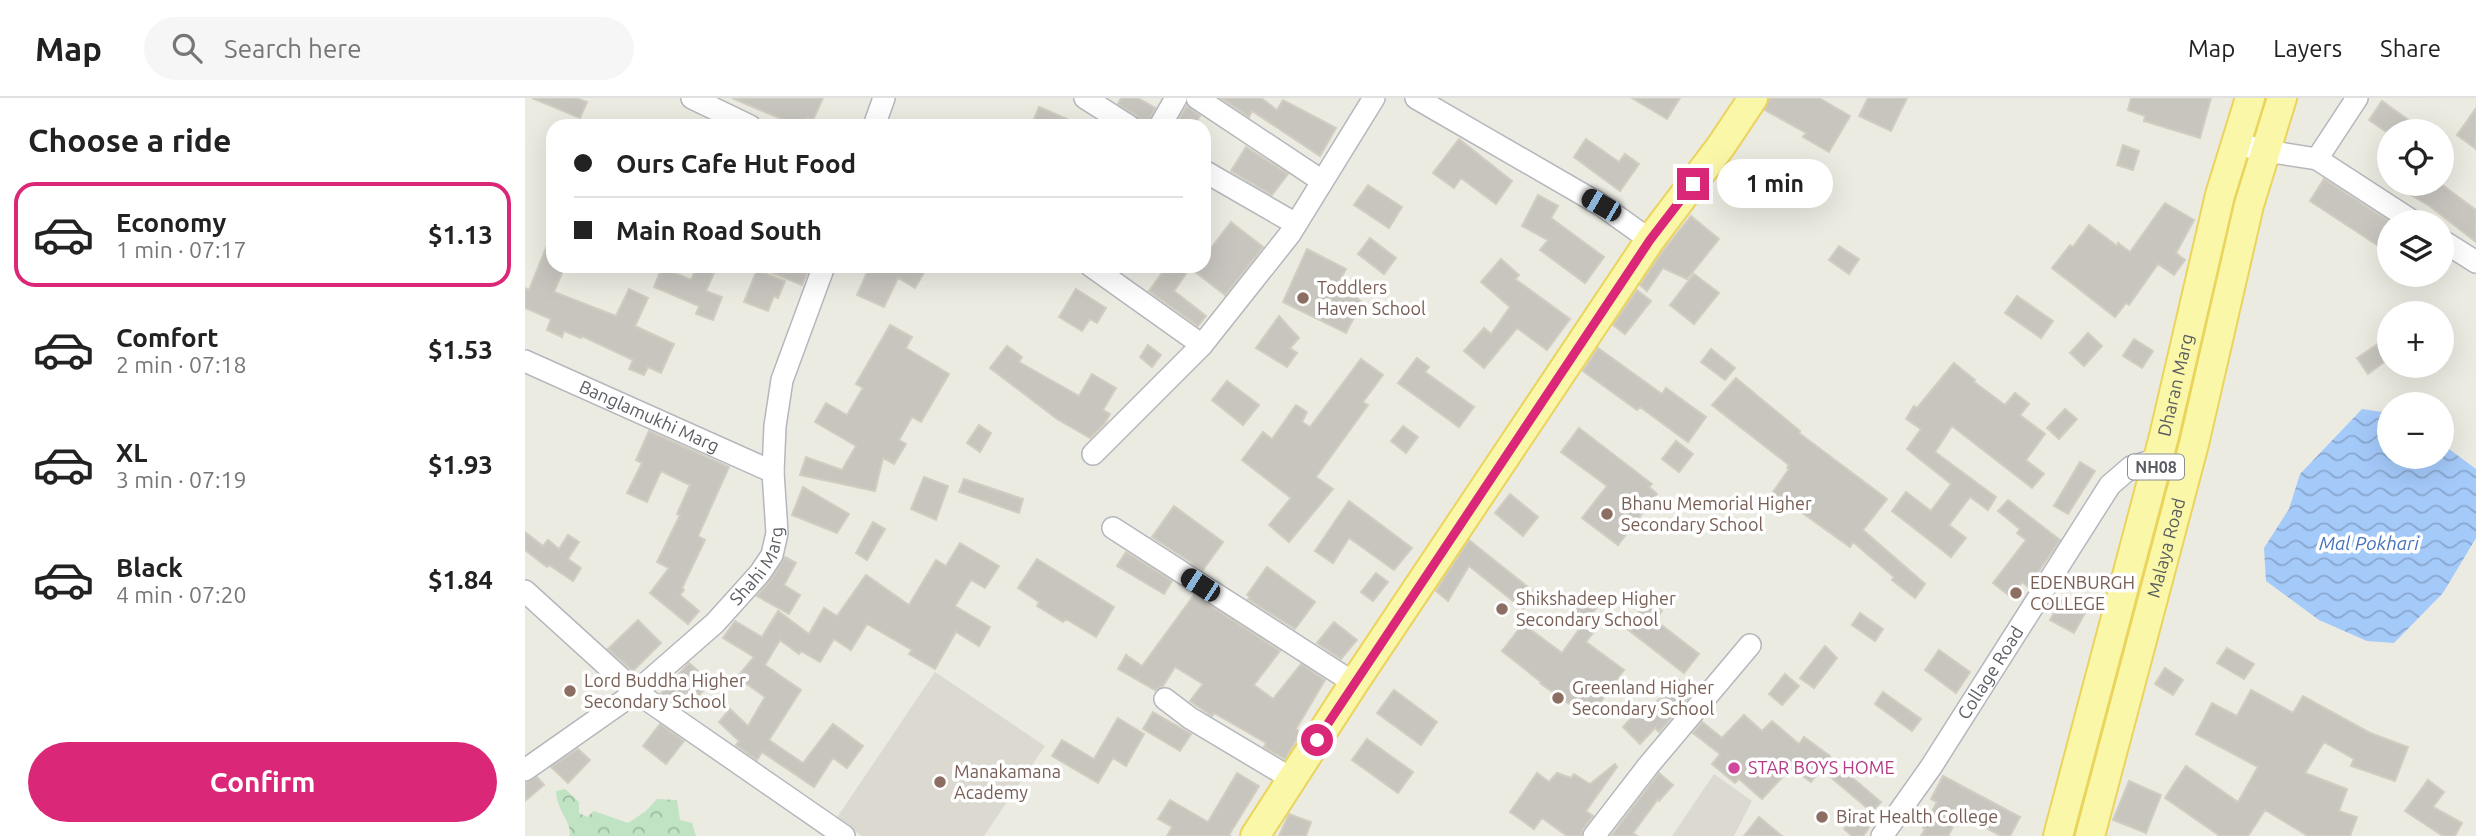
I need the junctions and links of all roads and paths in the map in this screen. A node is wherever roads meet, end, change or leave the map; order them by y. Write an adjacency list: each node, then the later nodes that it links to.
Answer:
1 (692, 98): 12 (street)
2 (884, 98): 13 (street)
3 (1086, 98): 14 (street)
4 (1176, 98): 15 (street)
5 (1197, 98): 20 (street)
6 (1374, 98): 20 (street)
7 (1416, 98): 23 (street)
8 (1753, 98): 23 (main road)
9 (2250, 98): 16 (main road, Dharan Marg / NH08)
10 (2282, 98): 17 (main road, Malaya Road / NH08)
11 (2357, 98): 18 (street)
12 (736, 119)
13 (876, 119)
14 (1118, 119)
15 (1164, 119)
16 (2238, 144): 17 (street); 31 (main road, Dharan Marg / NH08)
17 (2266, 152): 18 (street); 46 (main road, Malaya Road / NH08)
18 (2317, 159): 21 (street)
19 (1211, 176): 22 (street)
20 (1322, 181): 22 (street)
21 (2396, 210)
22 (1296, 224): 28 (street)
23 (1650, 240): 36 (main road)
24 (2454, 248): 25 (street)
25 (2476, 262)
26 (821, 273): 32 (street, Shahi Marg)
27 (1101, 273): 28 (street)
28 (1202, 345): 30 (street)
29 (525, 361): 32 (street, Banglamukhi Marg)
30 (1093, 454)
31 (2158, 459): 44 (street, Collage Road); 45 (main road, Dharan Marg / NH08)
32 (773, 472): 37 (street, Shahi Marg)
33 (1113, 528): 36 (street)
34 (525, 591): 37 (street)
35 (1750, 645): 43 (street)
36 (1354, 683): 40 (main road)
37 (636, 692): 39 (street, Shahi Marg); 41 (street)
38 (1165, 699): 40 (street)
39 (525, 770)
40 (1292, 779): 42 (main road)
41 (844, 836)
42 (1255, 836)
43 (1594, 836)
44 (1882, 836)
45 (2058, 836)
46 (2090, 836)

